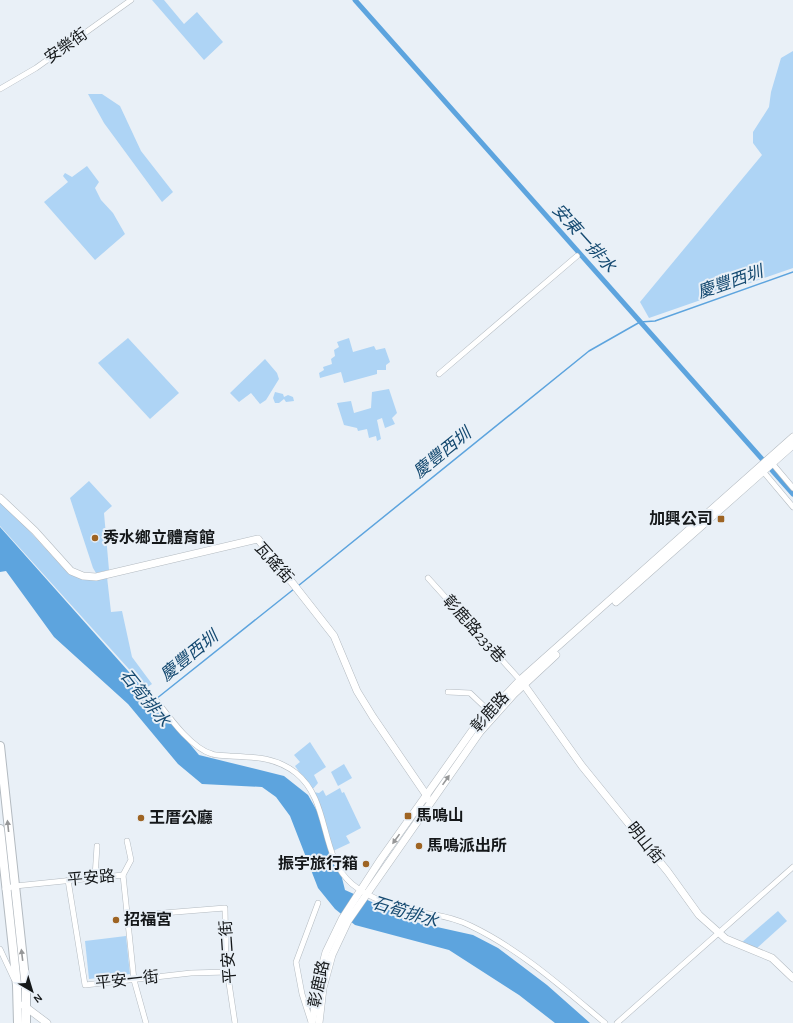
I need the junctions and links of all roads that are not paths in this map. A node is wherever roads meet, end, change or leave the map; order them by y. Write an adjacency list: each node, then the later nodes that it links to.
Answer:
1 (131, 0): 2 (street, 安樂街)
2 (0, 89)
3 (577, 256): 4 (street)
4 (439, 374)
5 (793, 437): 7 (main road)
6 (793, 445): 7 (main road)
7 (770, 461): 8 (main road, 彰鹿路); 9 (street)
8 (761, 469): 11 (street); 13 (main road, 彰鹿路)
9 (793, 488)
10 (0, 498): 19 (main road, 瓦磘街)
11 (793, 507)
12 (428, 578): 13 (street, 彰鹿路233巷)
13 (522, 682): 16 (main road, 彰鹿路); 17 (main road, 彰鹿路); 34 (main road, 明山街)
14 (448, 692): 16 (street)
15 (156, 700): 30 (street)
16 (489, 711): 17 (main road, 彰鹿路)
17 (477, 730): 19 (main road, 彰鹿路); 20 (main road, 彰鹿路, one-way to 17)
18 (0, 746): 28 (main road, one-way to 18)
19 (427, 796): 20 (main road); 30 (main road, 彰鹿路, one-way to 30)
20 (424, 812): 30 (main road, 彰鹿路)
21 (0, 829): 29 (main road)
22 (127, 841): 25 (street)
23 (98, 846): 26 (street)
24 (793, 867): 34 (street)
25 (123, 875): 26 (street, 平安路); 33 (street, 平安路)
26 (95, 877): 27 (street, 平安路)
27 (68, 880): 28 (street, 平安路); 38 (street, 平安一街)
28 (15, 886): 29 (street, 平安路); 40 (main road, one-way to 28)
29 (5, 888): 39 (main road)
30 (363, 894): 32 (main road, 彰鹿路); 50 (street)
31 (318, 902): 48 (street)
32 (348, 915): 48 (main road, 彰鹿路); 49 (main road, 彰鹿路)
33 (126, 916): 36 (street, 平安二街); 38 (street, 平安路)
34 (718, 933): 37 (main road, 明山街); 51 (street)
35 (0, 949): 39 (street)
36 (227, 972): 38 (street, 平安一街); 47 (street, 平安二街)
37 (793, 978)
38 (134, 980): 46 (street, 平安路)
39 (17, 985): 40 (street); 41 (main road)
40 (26, 988): 42 (main road)
41 (17, 1002): 42 (main road); 43 (main road)
42 (26, 1008): 44 (main road); 45 (main road)
43 (19, 1022)
44 (26, 1023)
45 (47, 1023)
46 (146, 1023)
47 (235, 1023)
48 (312, 1023)
49 (319, 1023)
50 (605, 1023)
51 (617, 1023)

